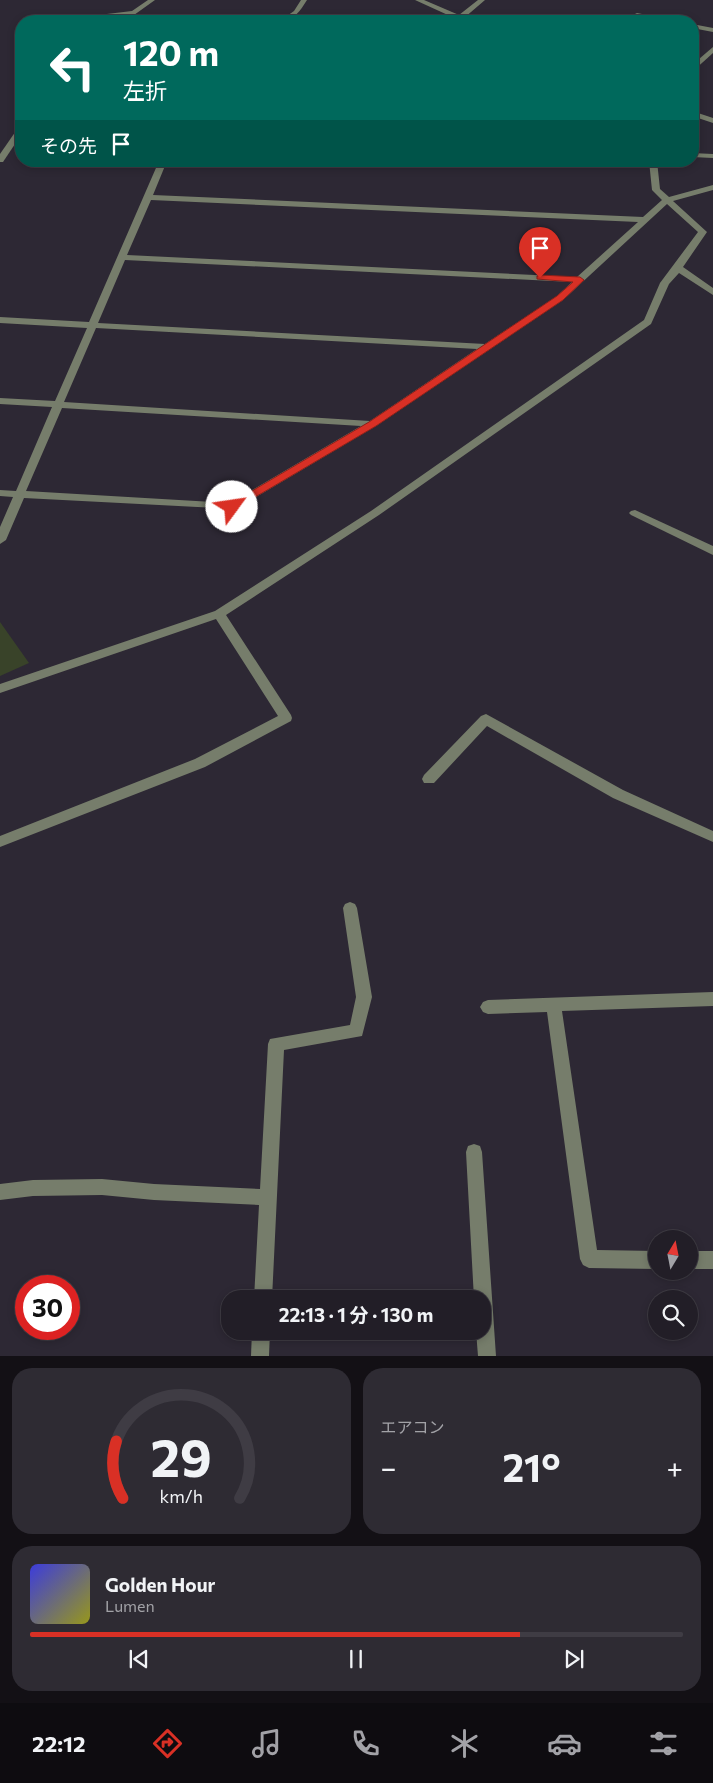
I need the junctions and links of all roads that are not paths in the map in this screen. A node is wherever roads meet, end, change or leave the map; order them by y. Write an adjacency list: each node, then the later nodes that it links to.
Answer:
1 (152, 0): 6 (street)
2 (304, 0): 7 (street)
3 (418, 0): 8 (street)
4 (482, 0): 9 (street)
5 (645, 8): 10 (street)
6 (117, 15)
7 (292, 15)
8 (452, 15)
9 (468, 15)
10 (637, 15)
11 (699, 27): 12 (street)
12 (713, 30)
13 (713, 48): 14 (street)
14 (699, 63)
15 (699, 116): 16 (street)
16 (713, 121)
17 (15, 139): 20 (street)
18 (699, 155): 19 (street)
19 (713, 156)
20 (0, 160)
21 (160, 167): 24 (street)
22 (654, 167): 25 (street)
23 (712, 188): 25 (street)
24 (147, 197): 26 (street); 27 (street)
25 (667, 200): 26 (street); 28 (street)
26 (643, 220): 29 (street)
27 (121, 257): 29 (street); 32 (street)
28 (678, 268): 30 (street); 42 (street)
29 (580, 280): 33 (street)
30 (713, 292)
31 (0, 320): 32 (street)
32 (91, 326): 33 (street); 35 (street)
33 (484, 347): 36 (street)
34 (0, 402): 35 (street)
35 (58, 405): 36 (street); 38 (street)
36 (372, 424): 38 (street)
37 (0, 492): 38 (street)
38 (20, 494): 40 (street)
39 (635, 513): 41 (street)
40 (0, 540)
41 (713, 550)
42 (219, 614): 43 (street); 46 (street)
43 (0, 689)
44 (429, 779): 45 (street)
45 (713, 837)
46 (0, 842)
47 (350, 908): 53 (street)
48 (713, 999): 49 (street)
49 (554, 1006): 50 (street); 54 (street)
50 (488, 1007)
51 (474, 1152): 60 (street)
52 (0, 1192): 53 (street)
53 (267, 1197): 57 (street)
54 (648, 1260)
55 (698, 1260): 56 (street)
56 (713, 1260)
57 (263, 1290)
58 (261, 1340): 59 (street)
59 (260, 1356)
60 (487, 1356)

